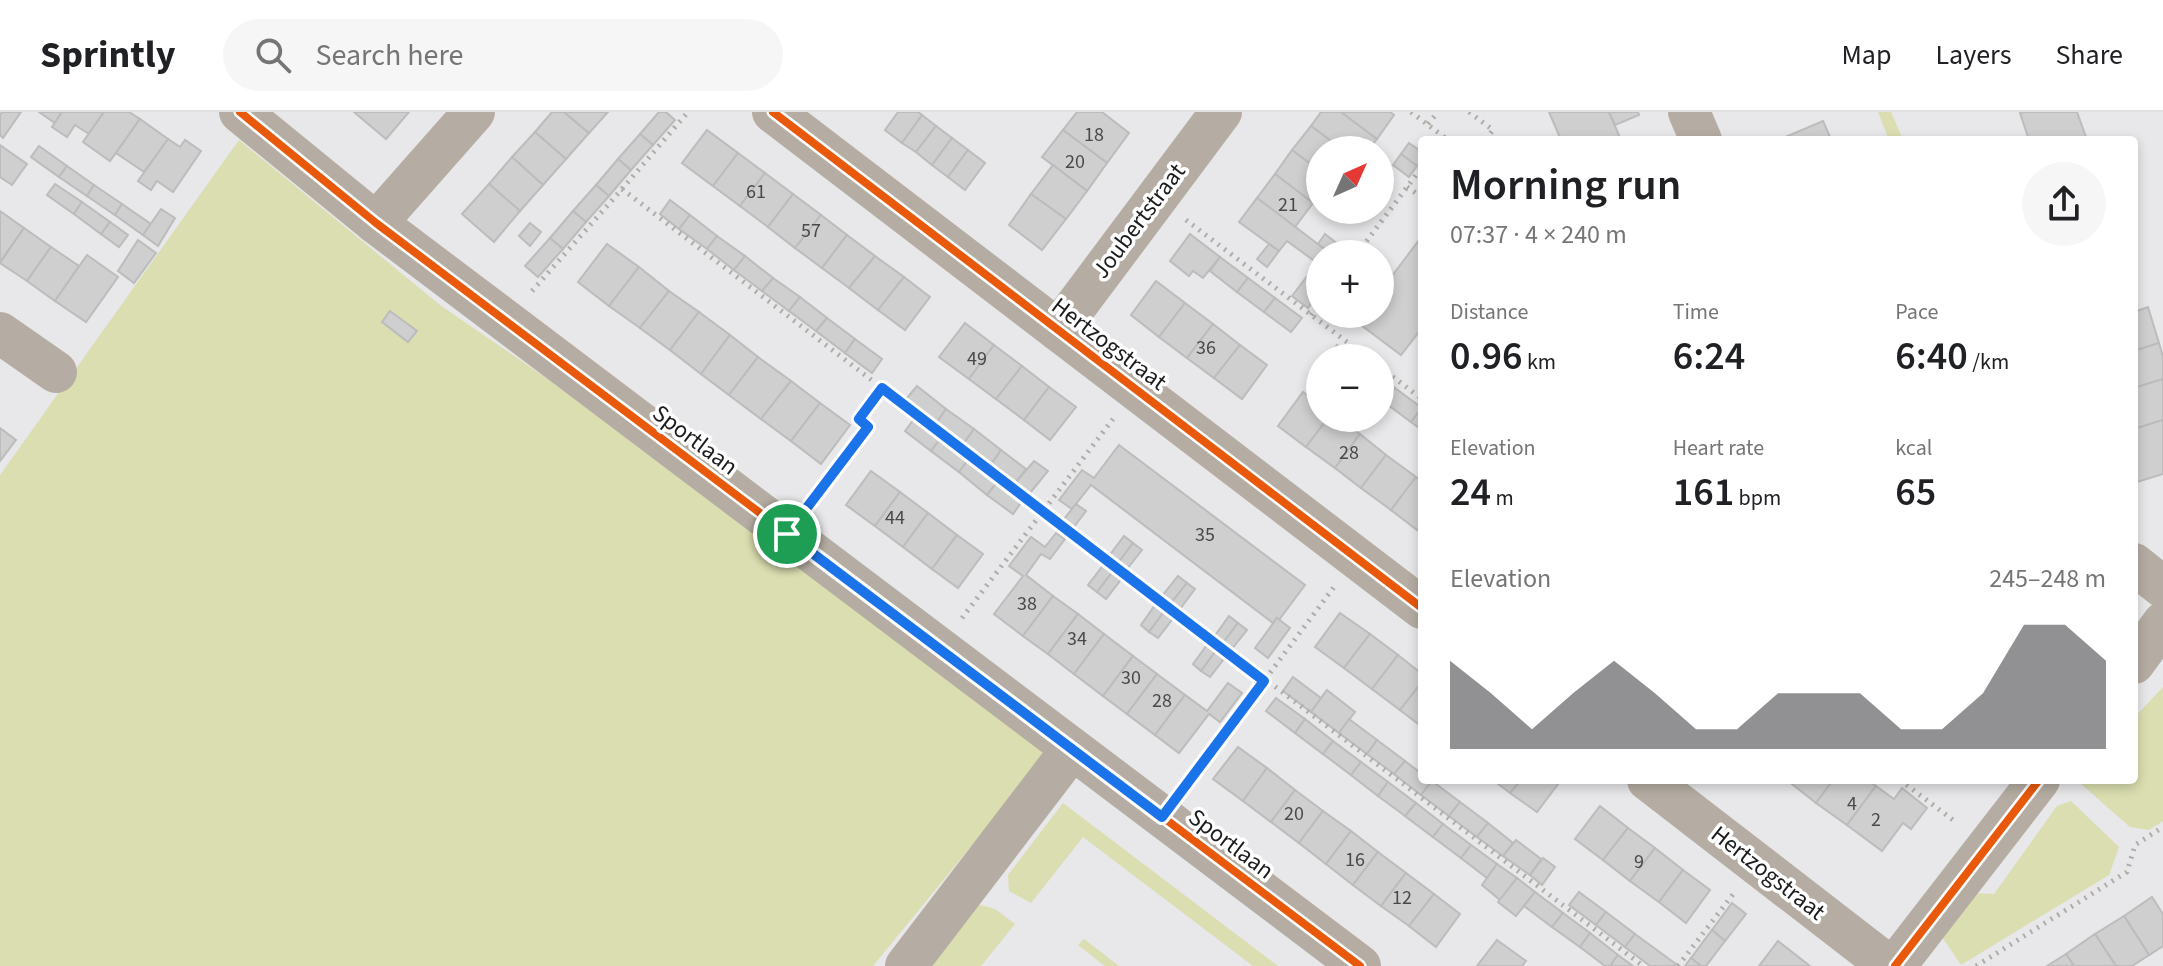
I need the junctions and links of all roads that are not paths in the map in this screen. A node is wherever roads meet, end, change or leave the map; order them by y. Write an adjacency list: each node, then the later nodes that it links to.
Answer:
1 (240, 112): 5 (street, Sportlaan)
2 (474, 112): 5 (street)
3 (773, 112): 6 (street, Hertzogstraat)
4 (1221, 112): 6 (street, Joubertstraat)
5 (376, 223): 12 (street, Sportlaan)
6 (1058, 330): 11 (street, Hertzogstraat)
7 (0, 333): 8 (street)
8 (56, 372)
9 (2138, 567): 10 (street)
10 (2163, 587)
11 (1418, 605)
12 (1072, 749): 15 (street); 16 (street, Sportlaan)
13 (1653, 784): 17 (street, Hertzogstraat)
14 (2036, 784): 18 (street)
15 (906, 966)
16 (1360, 966)
17 (1889, 966)
18 (1895, 966)

